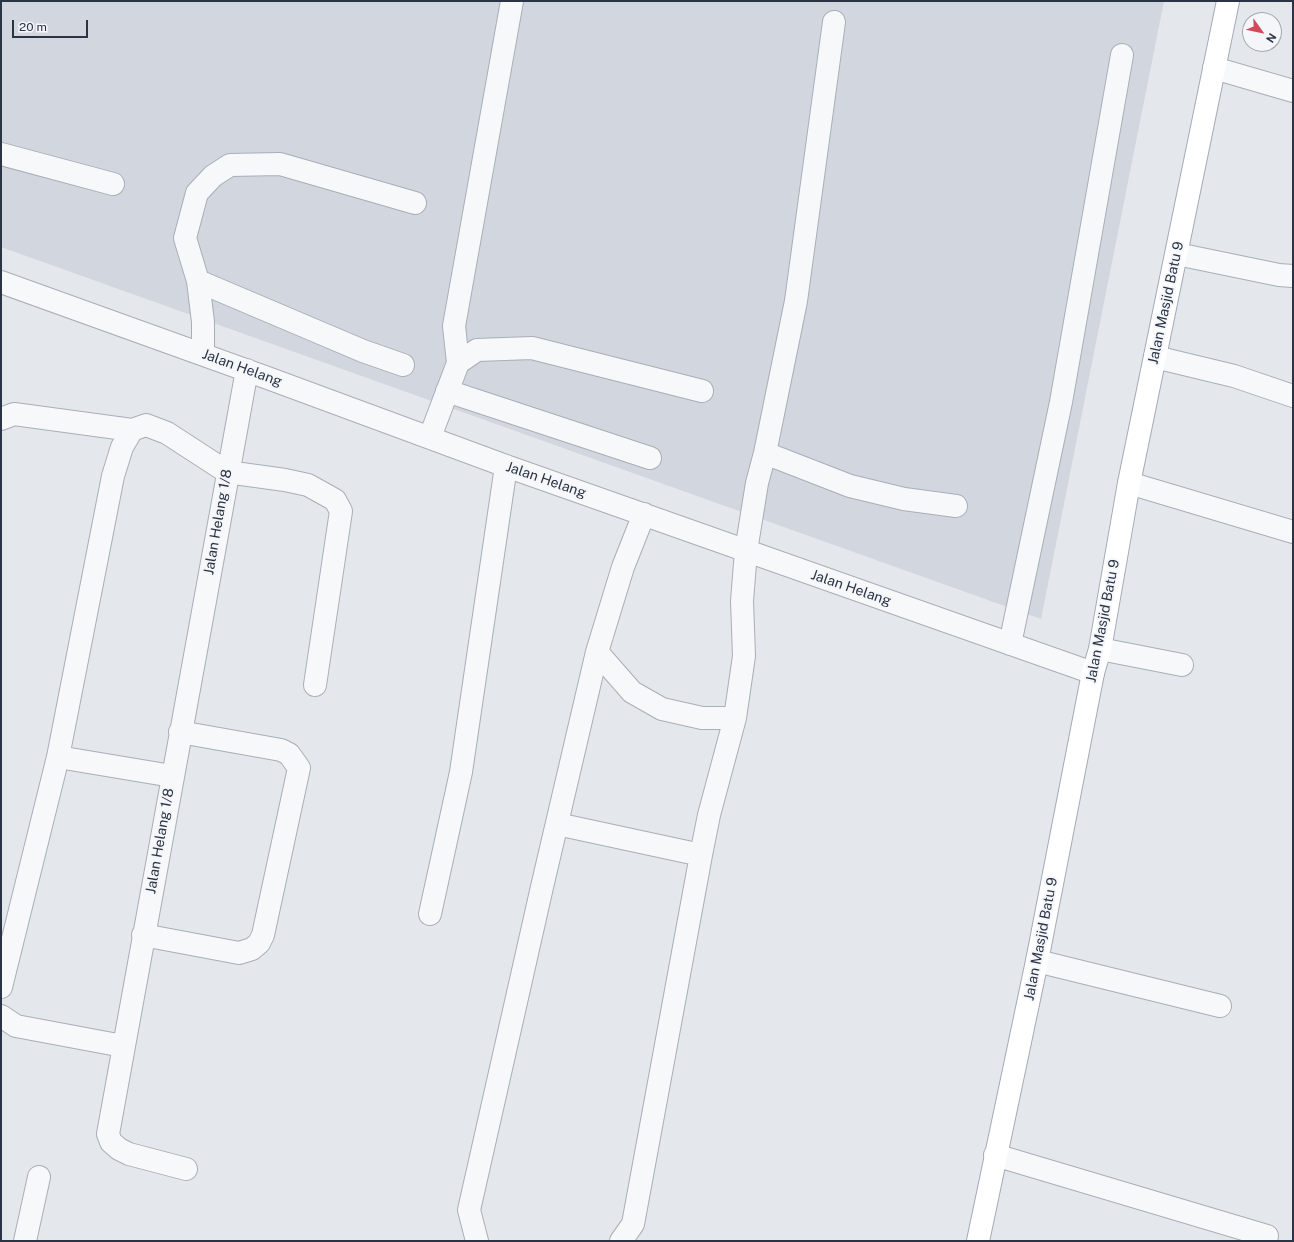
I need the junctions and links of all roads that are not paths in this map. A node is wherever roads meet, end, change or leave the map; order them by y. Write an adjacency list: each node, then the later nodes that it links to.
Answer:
1 (512, 1): 16 (street)
2 (1228, 1): 5 (main road, Jalan Masjid Batu 9)
3 (834, 22): 25 (street)
4 (1122, 55): 34 (street)
5 (1214, 68): 6 (street); 10 (main road, Jalan Masjid Batu 9)
6 (1293, 91)
7 (1, 154): 8 (street)
8 (113, 184)
9 (415, 202): 12 (street)
10 (1177, 254): 11 (street); 15 (main road, Jalan Masjid Batu 9)
11 (1293, 276)
12 (198, 281): 14 (street); 17 (street)
13 (1, 282): 14 (street, Jalan Helang)
14 (203, 354): 18 (street, Jalan Helang)
15 (1155, 357): 21 (street); 29 (main road, Jalan Masjid Batu 9)
16 (458, 362): 19 (street); 20 (street)
17 (403, 365)
18 (247, 370): 24 (street, Jalan Helang); 27 (street, Jalan Helang 1/8)
19 (447, 391): 24 (street); 26 (street)
20 (702, 391)
21 (1293, 396)
22 (1, 420): 23 (street)
23 (132, 430): 27 (street); 42 (street)
24 (430, 437): 28 (street, Jalan Helang)
25 (765, 453): 30 (street); 33 (street)
26 (650, 458)
27 (228, 466): 39 (street); 41 (street, Jalan Helang 1/8)
28 (506, 466): 31 (street, Jalan Helang); 46 (street)
29 (1129, 483): 32 (street); 35 (main road, Jalan Masjid Batu 9)
30 (956, 506)
31 (644, 514): 33 (street, Jalan Helang); 36 (street)
32 (1293, 532)
33 (746, 551): 34 (street, Jalan Helang); 40 (street)
34 (1010, 644): 38 (street, Jalan Helang)
35 (1100, 649): 37 (street); 38 (main road, Jalan Masjid Batu 9)
36 (597, 652): 40 (street); 44 (street)
37 (1182, 665)
38 (1093, 673): 48 (main road, Jalan Masjid Batu 9)
39 (315, 685)
40 (735, 718): 45 (street)
41 (180, 732): 43 (street, Jalan Helang 1/8); 47 (street)
42 (58, 757): 43 (street); 49 (street)
43 (172, 776): 47 (street, Jalan Helang 1/8)
44 (556, 824): 45 (street); 58 (street)
45 (700, 855): 59 (street)
46 (430, 914)
47 (143, 935): 52 (street, Jalan Helang 1/8)
48 (1037, 961): 50 (street); 53 (main road, Jalan Masjid Batu 9)
49 (1, 987)
50 (1220, 1006)
51 (1, 1016): 52 (street)
52 (123, 1046): 54 (street, Jalan Helang 1/8)
53 (995, 1155): 56 (street); 60 (main road, Jalan Masjid Batu 9)
54 (186, 1169)
55 (40, 1177): 57 (street)
56 (1267, 1236)
57 (26, 1241)
58 (477, 1241)
59 (621, 1241)
60 (978, 1241)

